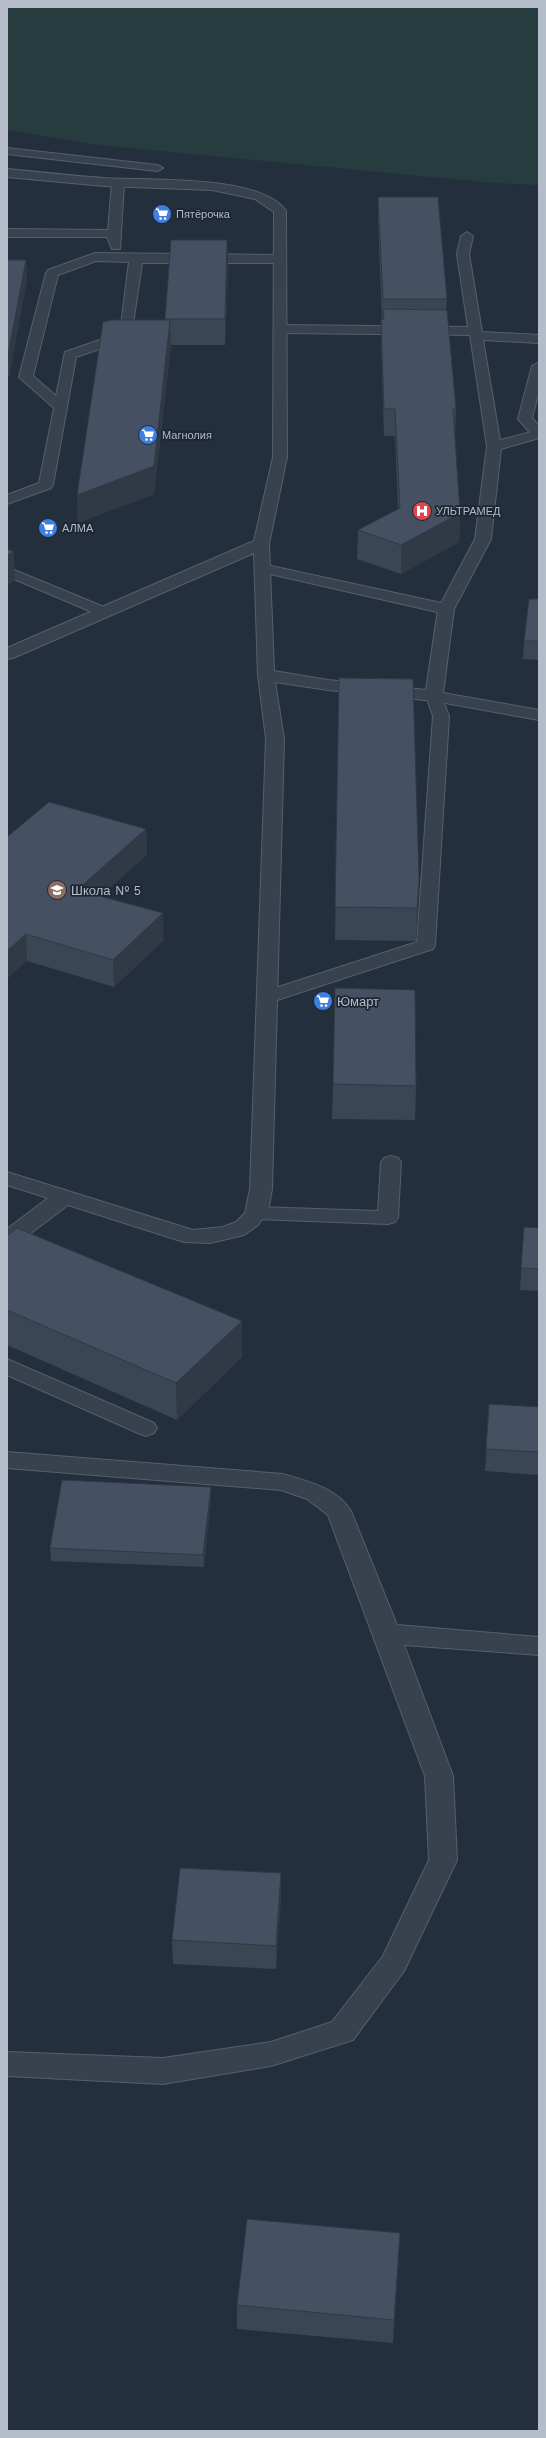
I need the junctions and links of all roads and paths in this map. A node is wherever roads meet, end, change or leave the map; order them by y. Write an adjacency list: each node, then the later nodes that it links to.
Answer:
1 (7, 151): 2 (lane)
2 (157, 168)
3 (7, 172): 4 (street)
4 (118, 183): 6 (lane); 9 (street)
5 (7, 233): 6 (lane)
6 (114, 234): 8 (lane)
7 (467, 236): 11 (lane)
8 (130, 259): 9 (lane); 14 (lane); 14 (lane)
9 (280, 259): 10 (street)
10 (280, 329): 11 (lane); 18 (street)
11 (476, 334): 12 (lane); 16 (lane)
12 (539, 339)
13 (539, 366): 15 (lane)
14 (61, 407): 17 (lane)
15 (539, 434): 16 (street)
16 (494, 446): 21 (street)
17 (7, 500)
18 (261, 544): 19 (street); 22 (street)
19 (262, 568): 21 (lane); 24 (street)
20 (7, 571): 22 (lane)
21 (446, 608): 25 (street)
22 (104, 612): 23 (street)
23 (7, 654)
24 (266, 676): 25 (street); 27 (street)
25 (434, 696): 26 (street); 27 (lane)
26 (539, 715)
27 (267, 997): 31 (street)
28 (391, 1162): 31 (lane)
29 (7, 1178): 30 (street)
30 (64, 1197): 31 (street); 32 (street)
31 (256, 1213)
32 (7, 1240)
33 (7, 1366): 34 (lane)
34 (146, 1428)
35 (7, 1460): 36 (street)
36 (387, 1634): 37 (street); 38 (street)
37 (539, 1646)
38 (7, 2064)

